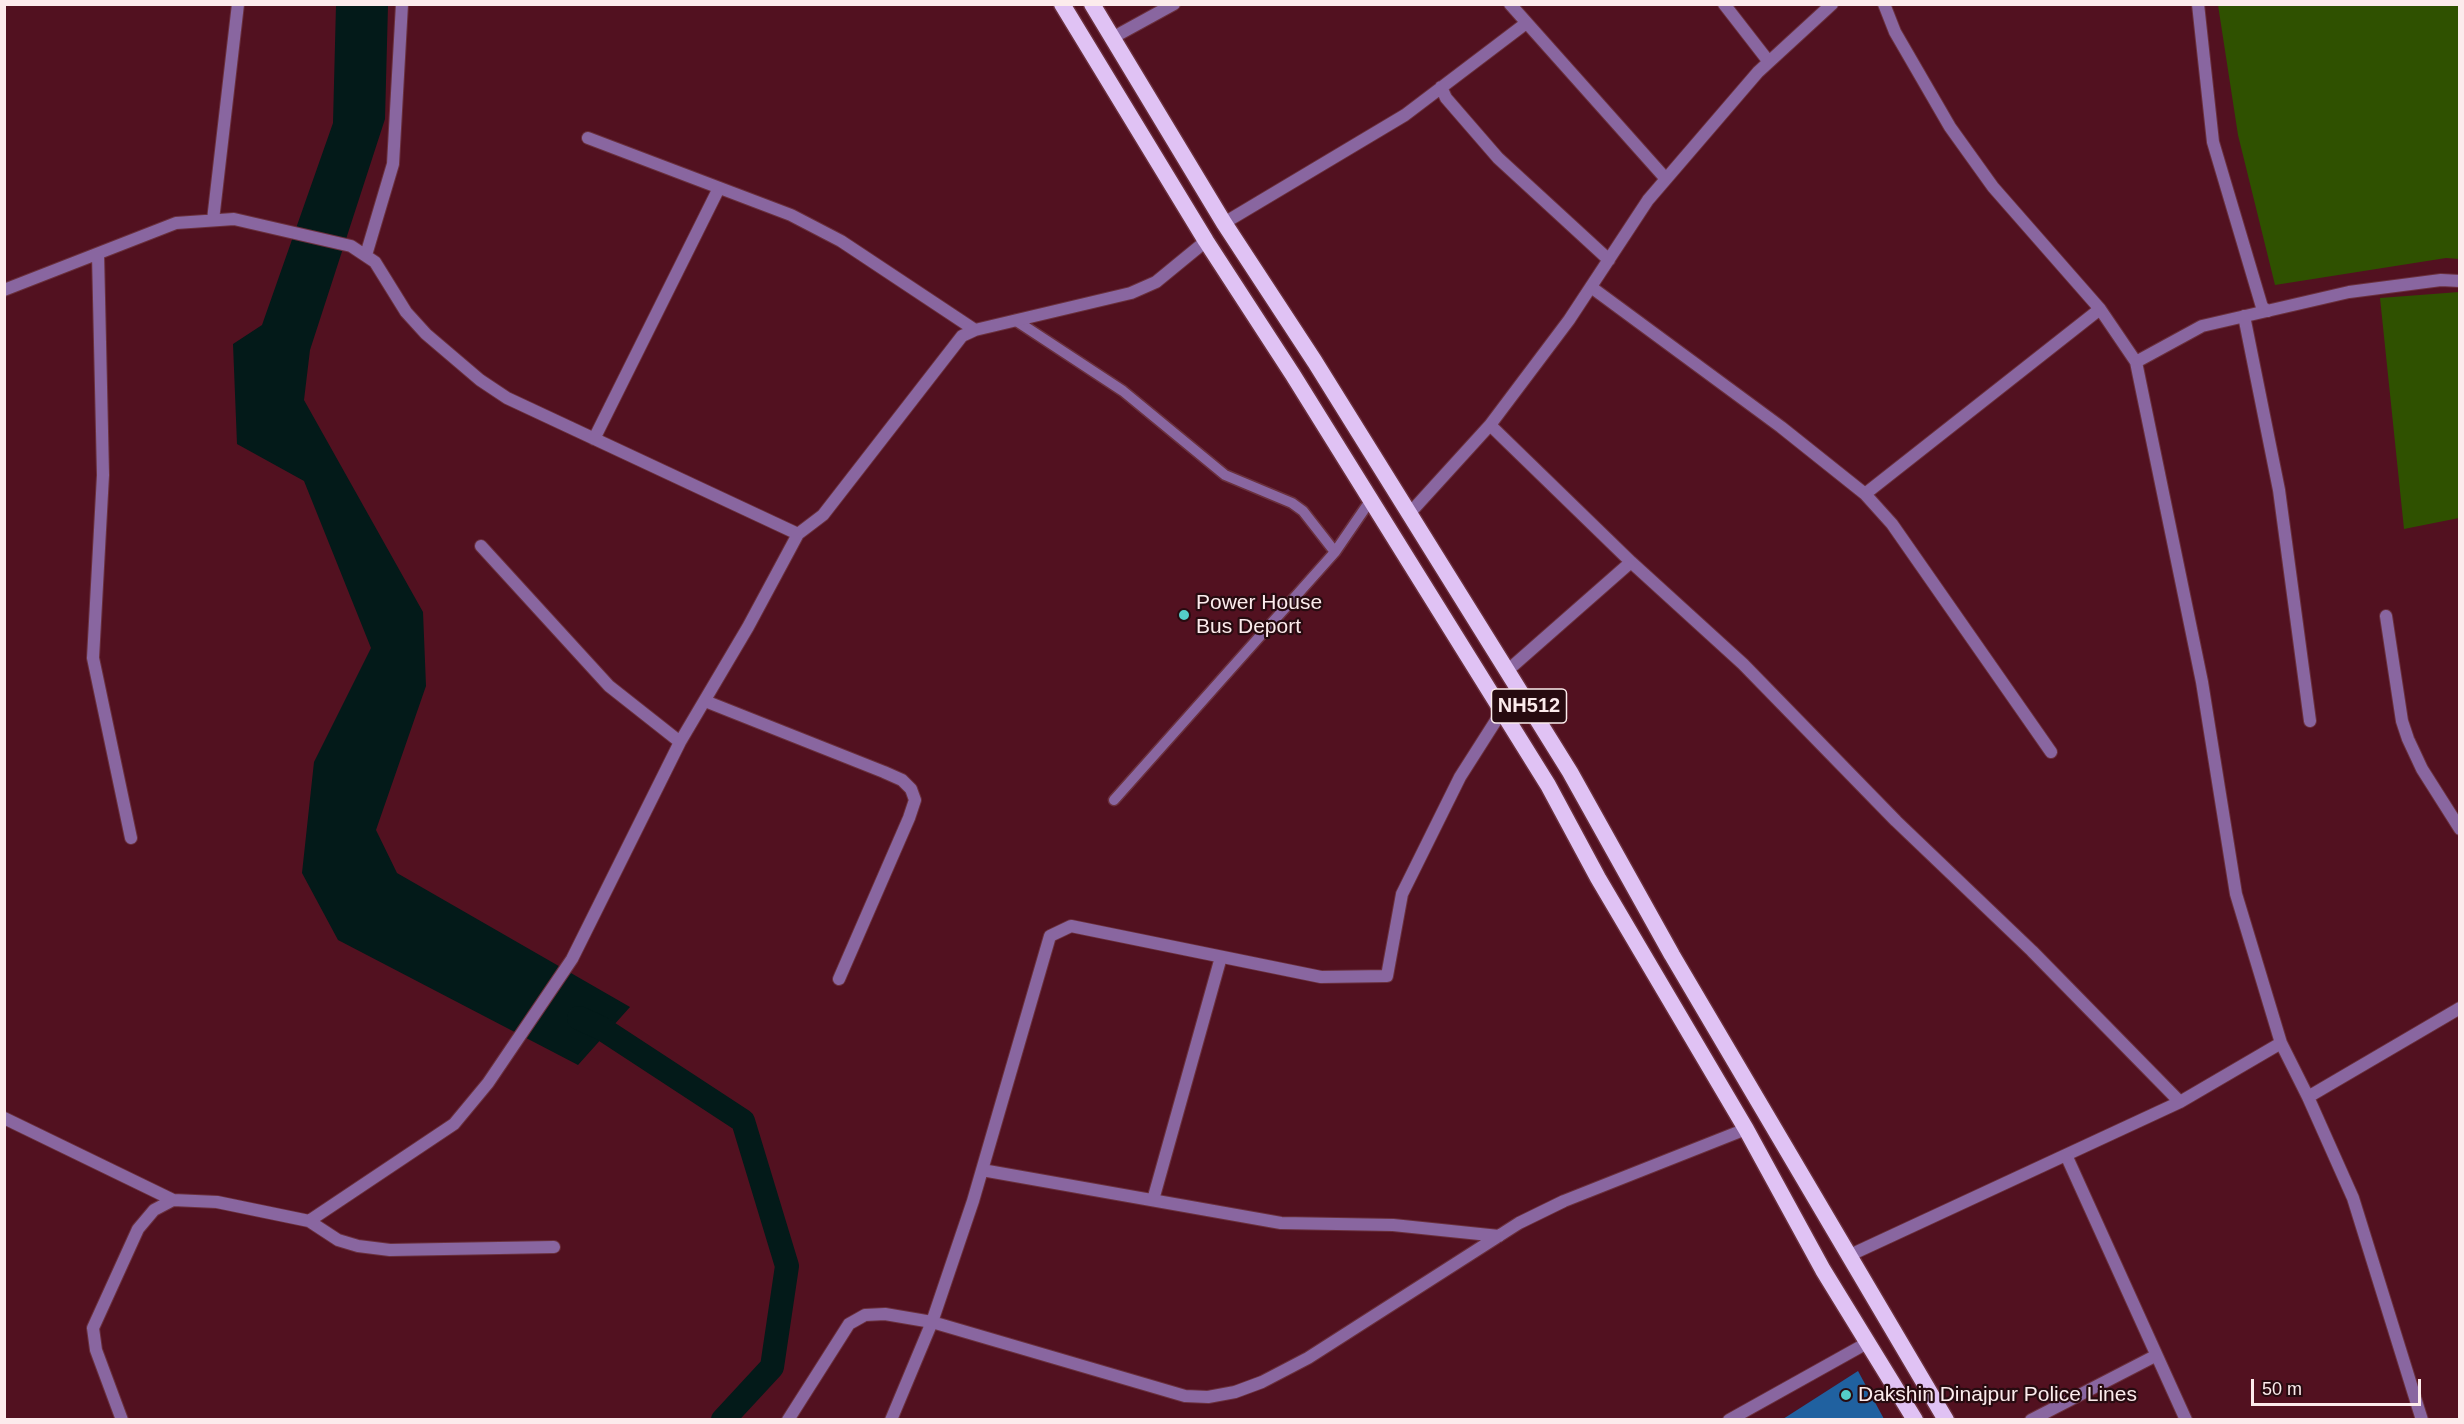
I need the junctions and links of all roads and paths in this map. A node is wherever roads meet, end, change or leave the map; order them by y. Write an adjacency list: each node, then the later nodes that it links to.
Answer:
1 (238, 4): 18 (street)
2 (402, 4): 22 (street)
3 (1062, 4): 20 (highway, NH512)
4 (1092, 4): 12 (highway, NH512)
5 (1174, 4): 12 (street)
6 (1510, 4): 11 (street)
7 (1724, 4): 13 (street)
8 (1832, 4): 13 (street)
9 (1884, 4): 27 (street)
10 (2198, 4): 28 (street)
11 (1525, 24): 14 (street); 16 (street)
12 (1112, 38): 19 (highway, NH512)
13 (1769, 62): 16 (street)
14 (1441, 87): 19 (street); 23 (street)
15 (588, 138): 17 (street)
16 (1666, 179): 23 (street)
17 (719, 188): 31 (street); 34 (street)
18 (213, 220): 21 (street); 22 (street)
19 (1224, 223): 37 (highway, NH512)
20 (1206, 241): 30 (street); 36 (highway, NH512)
21 (98, 254): 26 (street); 52 (street)
22 (366, 255): 34 (street)
23 (1609, 260): 25 (street)
24 (2460, 281): 28 (street)
25 (1591, 287): 33 (street); 35 (street)
26 (4, 290)
27 (2100, 309): 32 (street); 35 (street)
28 (2268, 311): 29 (street)
29 (2244, 316): 32 (street); 47 (street)
30 (1015, 320): 31 (street); 40 (lane)
31 (975, 330): 38 (street)
32 (2136, 362): 56 (street)
33 (1490, 425): 37 (street); 41 (street)
34 (594, 439): 38 (street)
35 (1865, 494): 49 (street)
36 (1370, 501): 40 (lane); 46 (highway, NH512)
37 (1409, 514): 43 (highway, NH512)
38 (798, 534): 45 (street)
39 (481, 546): 48 (street)
40 (1335, 552): 50 (lane)
41 (1631, 562): 43 (street); 58 (street)
42 (2386, 616): 51 (street)
43 (1507, 671): 44 (highway, NH512)
44 (1525, 700): 46 (street); 68 (highway, NH512)
45 (705, 701): 48 (street); 54 (street)
46 (1502, 711): 53 (street); 60 (highway, NH512)
47 (2310, 721)
48 (680, 742): 65 (street)
49 (2051, 752)
50 (1114, 800)
51 (2460, 829)
52 (131, 838)
53 (1221, 957): 62 (street); 64 (street)
54 (839, 979)
55 (2460, 1008): 57 (street)
56 (2281, 1043): 57 (street); 58 (street)
57 (2308, 1097): 80 (street)
58 (2181, 1102): 61 (street)
59 (4, 1118): 63 (street)
60 (1746, 1129): 66 (street); 70 (highway, NH512)
61 (2066, 1155): 68 (street); 71 (street)
62 (982, 1170): 64 (street); 69 (street)
63 (173, 1200): 65 (street); 72 (street)
64 (1153, 1200): 66 (street)
65 (309, 1221): 67 (street)
66 (1499, 1236): 69 (street)
67 (554, 1247)
68 (1848, 1256): 77 (highway, NH512)
69 (932, 1322): 73 (street); 74 (street)
70 (1867, 1343): 75 (street); 76 (highway, NH512)
71 (2155, 1356): 78 (street); 79 (street)
72 (122, 1419)
73 (788, 1419)
74 (891, 1419)
75 (1729, 1419)
76 (1915, 1419)
77 (1946, 1419)
78 (2031, 1419)
79 (2186, 1419)
80 (2422, 1419)

